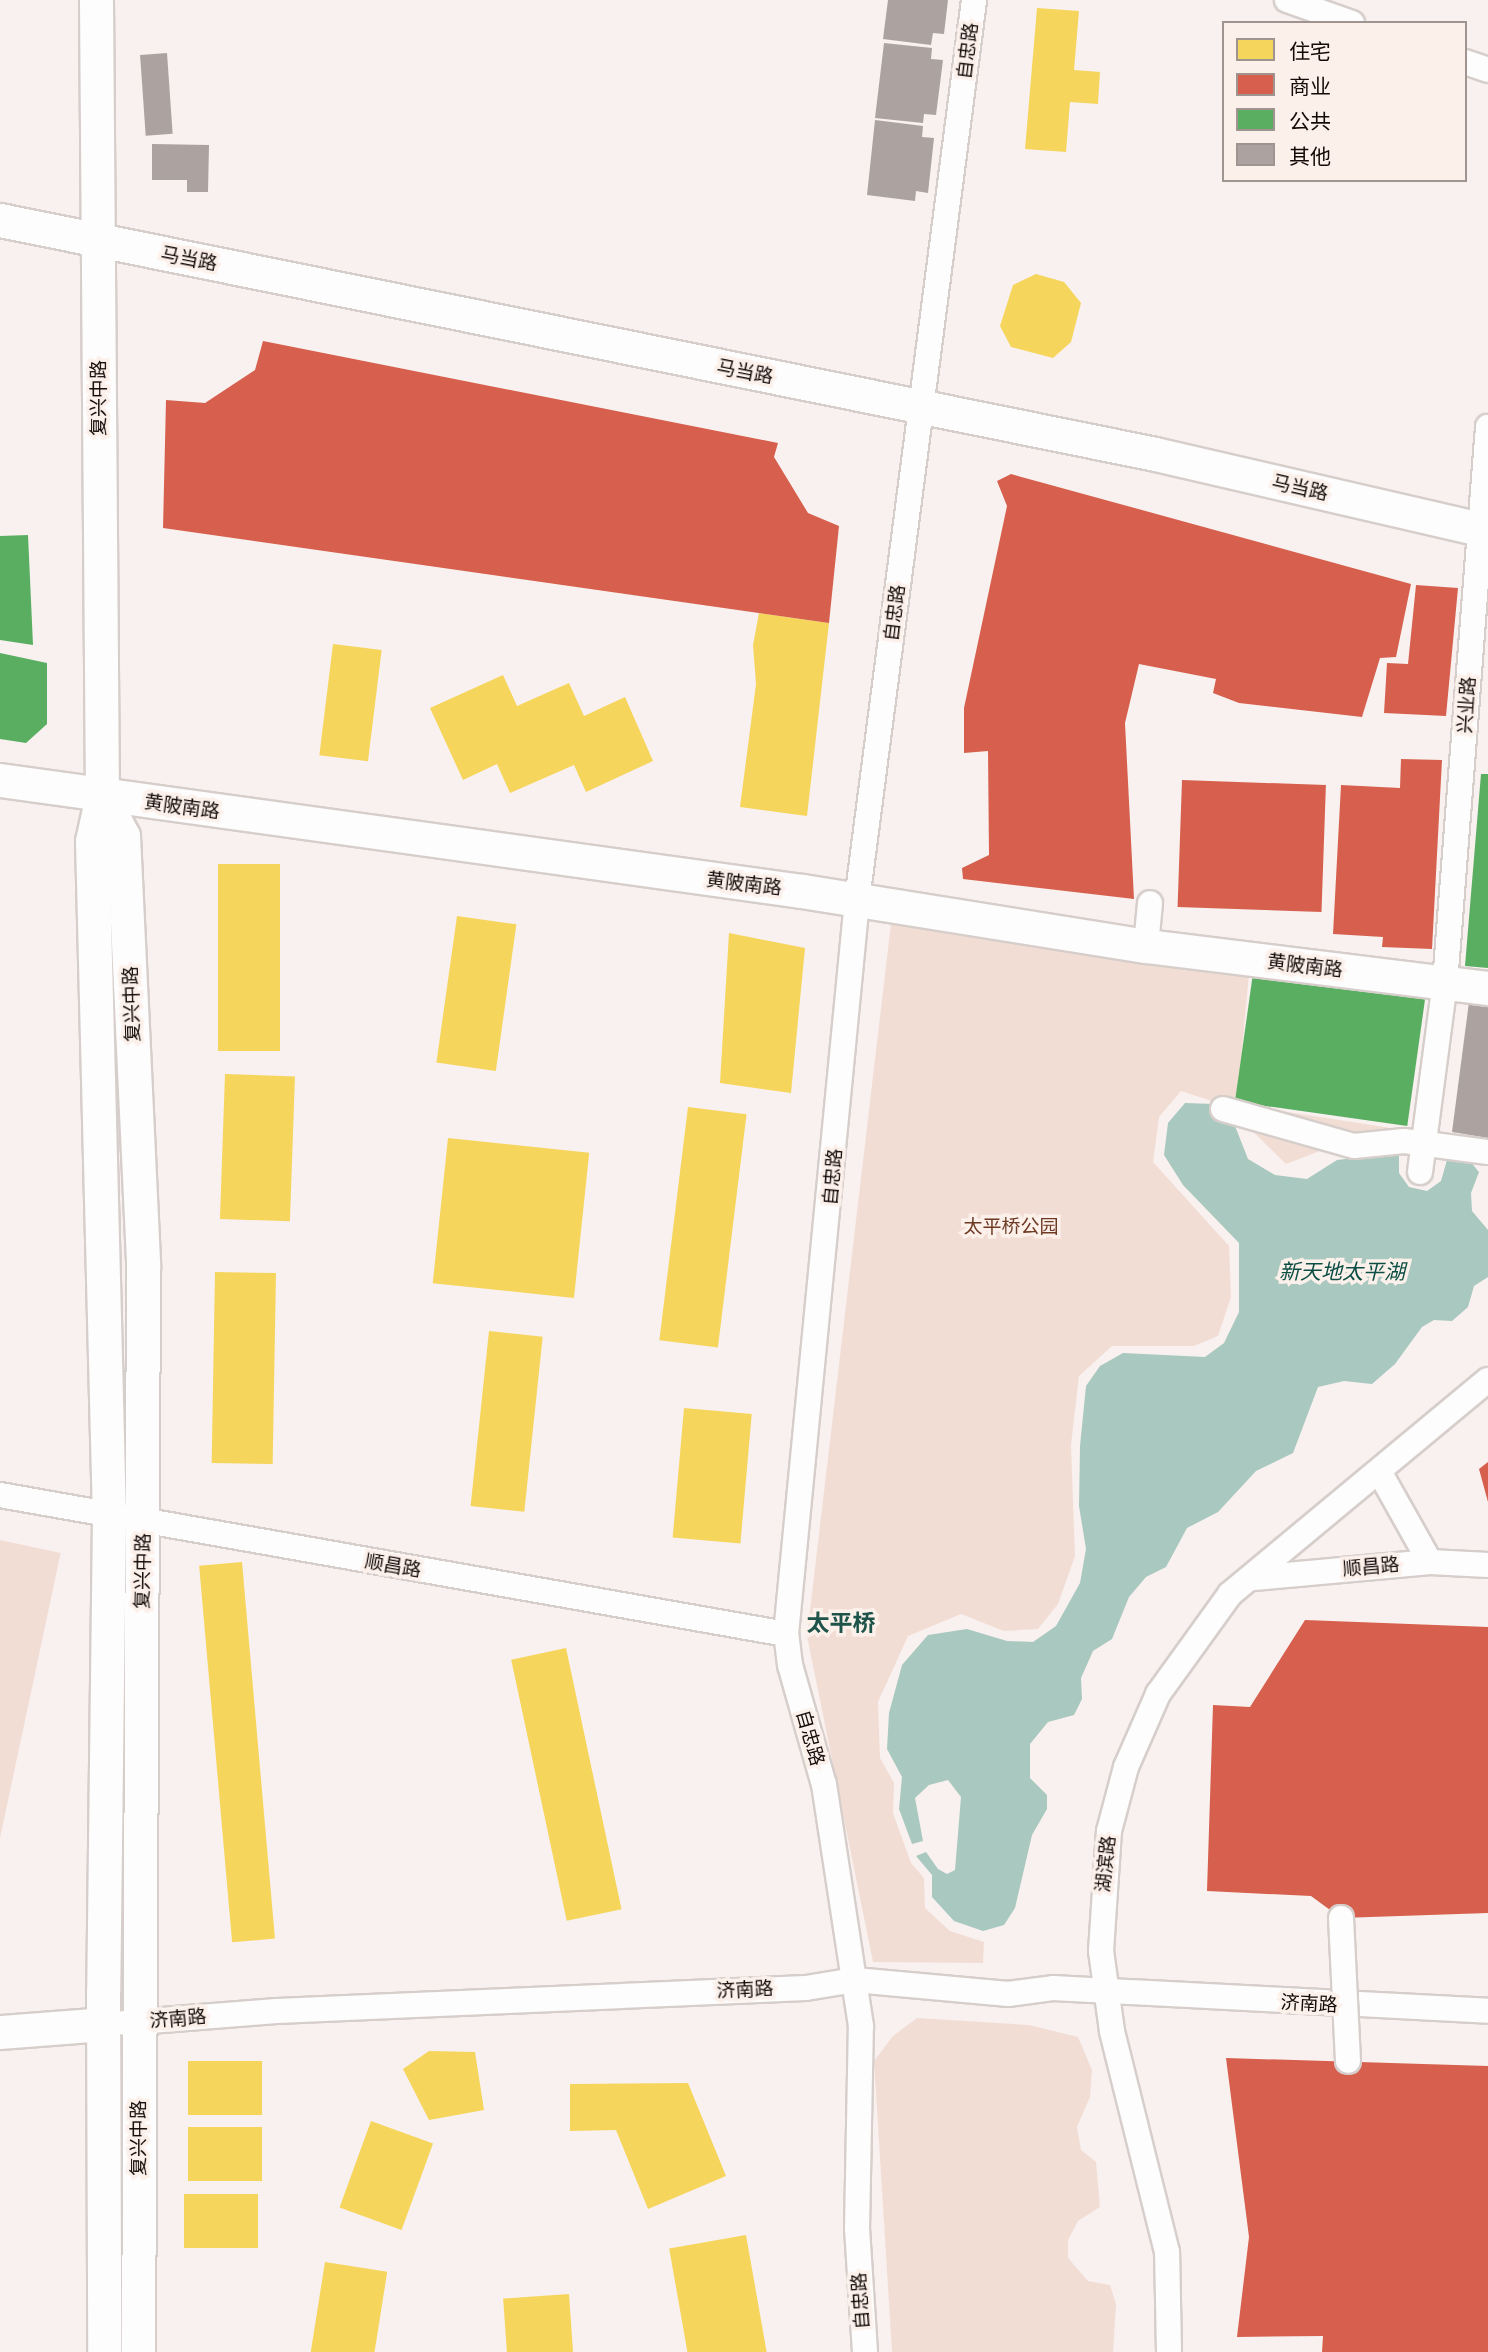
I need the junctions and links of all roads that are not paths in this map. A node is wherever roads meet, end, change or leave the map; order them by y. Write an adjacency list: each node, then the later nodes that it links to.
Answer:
1 (96, 0): 8 (main road, 复兴中路)
2 (974, 0): 9 (street, 自忠路)
3 (1287, 0): 4 (street)
4 (1346, 21)
5 (1467, 63): 6 (street)
6 (1488, 70)
7 (0, 220): 8 (main road, 马当路)
8 (98, 241): 9 (main road, 马当路); 13 (main road, 复兴中路)
9 (922, 408): 11 (main road, 马当路); 14 (street, 自忠路)
10 (1488, 427): 11 (street, 兴业路)
11 (1484, 530): 17 (street, 兴业路)
12 (0, 780): 13 (main road, 黄陂南路)
13 (103, 796): 14 (main road, 黄陂南路); 26 (main road, 复兴中路); 27 (main road, 复兴中路)
14 (857, 900): 16 (main road, 黄陂南路); 31 (street, 自忠路)
15 (1150, 903): 16 (street)
16 (1146, 946): 17 (main road, 黄陂南路)
17 (1445, 983): 18 (main road, 黄陂南路); 20 (street, 兴业路)
18 (1488, 988)
19 (1223, 1109): 20 (street)
20 (1424, 1143): 21 (street); 22 (street, 兴业路)
21 (1488, 1152)
22 (1420, 1172)
23 (1488, 1380): 24 (street, 湖滨路)
24 (1380, 1473): 28 (street); 30 (street, 湖滨路)
25 (0, 1495): 26 (street, 顺昌路)
26 (109, 1517): 27 (street, 顺昌路); 38 (main road, 复兴中路)
27 (144, 1523): 31 (street, 顺昌路); 37 (main road, 复兴中路)
28 (1430, 1562): 29 (street, 顺昌路); 30 (street, 顺昌路)
29 (1488, 1565)
30 (1254, 1578): 34 (street, 湖滨路)
31 (786, 1634): 33 (street, 自忠路)
32 (1341, 1918): 35 (street, bridge)
33 (856, 1980): 34 (street, 济南路); 37 (street, 济南路); 43 (street, 自忠路)
34 (1105, 1991): 35 (street, 济南路); 44 (street, 湖滨路)
35 (1345, 2005): 36 (street, 济南路); 40 (street, bridge)
36 (1488, 2011)
37 (139, 2023): 38 (street, 济南路); 42 (main road, 复兴中路)
38 (103, 2024): 39 (main road, 济南路); 41 (main road, 复兴中路)
39 (0, 2032)
40 (1348, 2061)
41 (104, 2352)
42 (138, 2352)
43 (865, 2352)
44 (1169, 2352)

